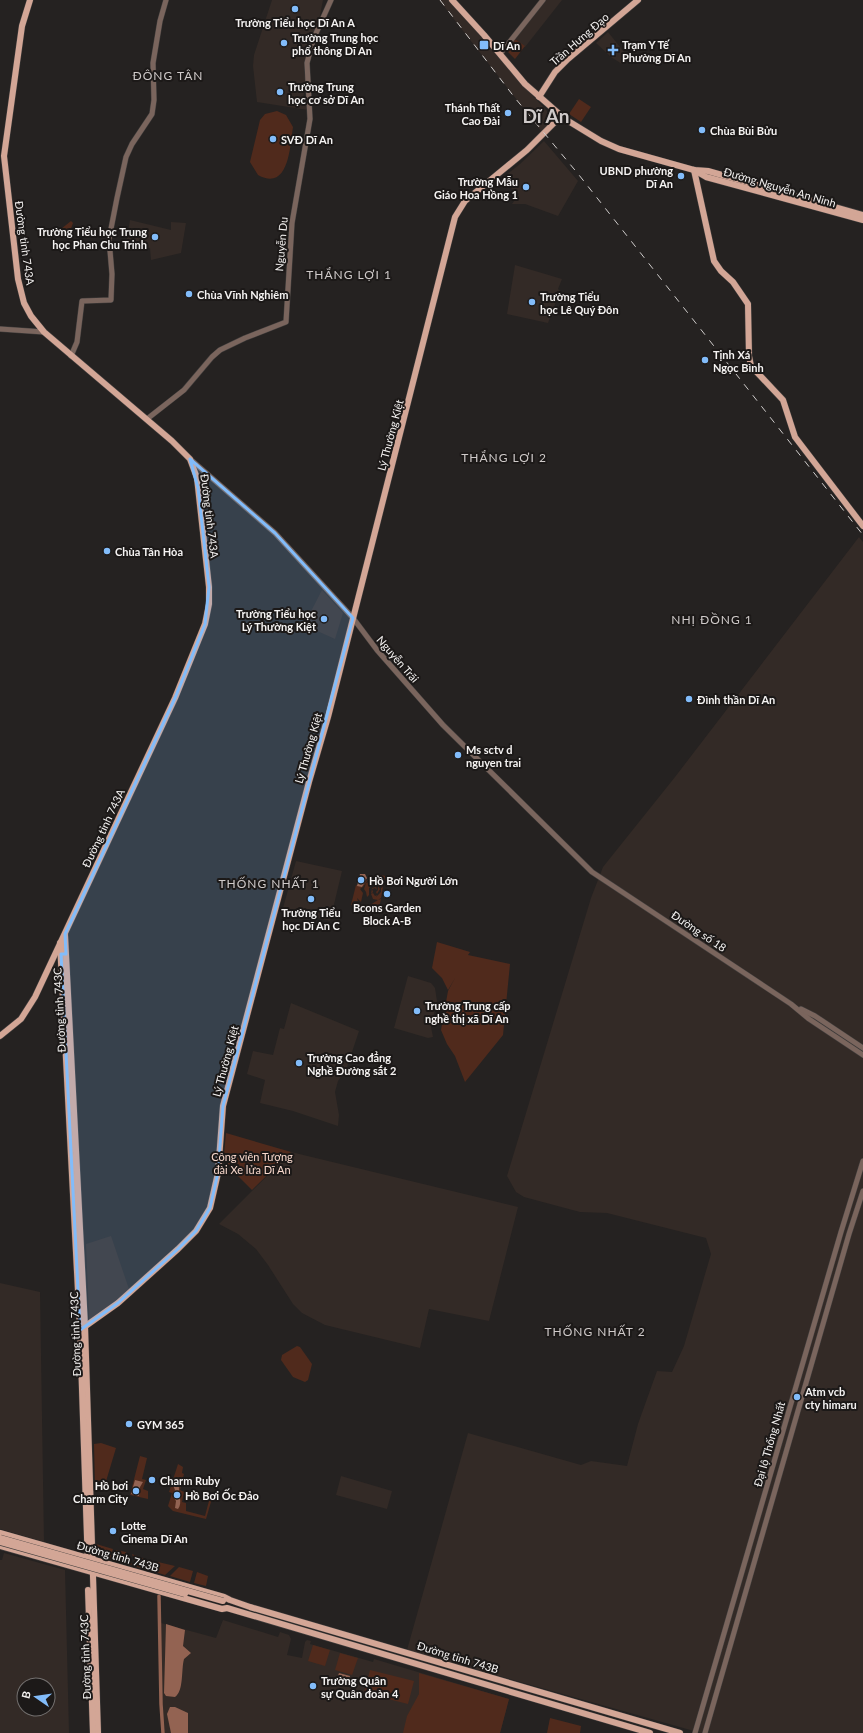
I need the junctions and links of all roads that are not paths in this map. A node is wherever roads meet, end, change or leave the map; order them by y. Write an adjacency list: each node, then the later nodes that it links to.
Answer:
1 (30, 0): 14 (main road, Đường tỉnh 743A)
2 (166, 0): 15 (street)
3 (331, 0): 16 (street, Nguyễn Du)
4 (452, 0): 7 (main road, Đường Nguyễn An Ninh)
5 (543, 0): 7 (street)
6 (638, 0): 8 (main road, Trần Hưng Đạo)
7 (500, 54): 8 (main road, Đường Nguyễn An Ninh)
8 (539, 97): 9 (main road, Đường Nguyễn An Ninh)
9 (562, 117): 10 (main road, Đường Nguyễn An Ninh); 19 (main road, Lý Thường Kiệt)
10 (694, 170): 11 (main road, Đường Nguyễn An Ninh); 12 (main road, Đường Nguyễn An Ninh); 18 (main road)
11 (863, 215)
12 (863, 220)
13 (0, 329): 14 (street)
14 (44, 332): 15 (main road, Đường tỉnh 743A)
15 (71, 356): 16 (main road, Đường tỉnh 743A)
16 (146, 419): 17 (main road, Đường tỉnh 743A)
17 (190, 459): 19 (street, Nguyễn Trãi); 21 (main road, Đường tỉnh 743A)
18 (863, 526)
19 (353, 618): 20 (street, Nguyễn Trãi); 35 (main road, Lý Thường Kiệt)
20 (592, 872): 25 (street, Đường số 18)
21 (65, 934): 22 (main road, Đường tỉnh 743A); 23 (main road, Đường tỉnh 743C)
22 (60, 943): 23 (main road, Đường tỉnh 743C); 24 (main road, Đường tỉnh 743A)
23 (64, 954): 24 (main road); 35 (main road, Đường tỉnh 743C)
24 (54, 956): 26 (main road, Đường tỉnh 743A)
25 (795, 1007): 27 (street, Đường số 18); 28 (street, Đường số 18)
26 (0, 1036)
27 (851, 1040): 28 (street); 29 (street, Đường số 18)
28 (847, 1044): 30 (street, Đường số 18)
29 (863, 1048)
30 (863, 1055)
31 (863, 1161): 33 (street, Đại lộ Thống Nhất)
32 (863, 1191): 34 (street, Đại lộ Thống Nhất)
33 (824, 1290): 34 (street); 38 (street, Đại lộ Thống Nhất)
34 (832, 1293): 40 (street, Đại lộ Thống Nhất)
35 (83, 1328): 42 (main road, Đường tỉnh 743C)
36 (0, 1533): 42 (main road, Đường tỉnh 743B)
37 (0, 1538): 45 (main road, bridge)
38 (752, 1539): 40 (street); 51 (street, Đại lộ Thống Nhất)
39 (0, 1542): 45 (main road, bridge)
40 (760, 1543): 52 (street, Đại lộ Thống Nhất)
41 (0, 1546): 43 (main road, Đường tỉnh 743B)
42 (90, 1558): 43 (main road, Đường tỉnh 743C); 44 (main road, Đường tỉnh 743B)
43 (90, 1572): 45 (main road, Đường tỉnh 743B); 46 (main road, Đường tỉnh 743C)
44 (230, 1600): 45 (main road, Đường tỉnh 743B); 50 (main road, Đường tỉnh 743B)
45 (224, 1604): 49 (main road, Đường tỉnh 743B)
46 (93, 1656): 47 (main road, Đường tỉnh 743C); 48 (main road, Đường tỉnh 743C)
47 (93, 1733)
48 (98, 1733)
49 (650, 1733)
50 (680, 1733)
51 (694, 1733)
52 (704, 1733)

